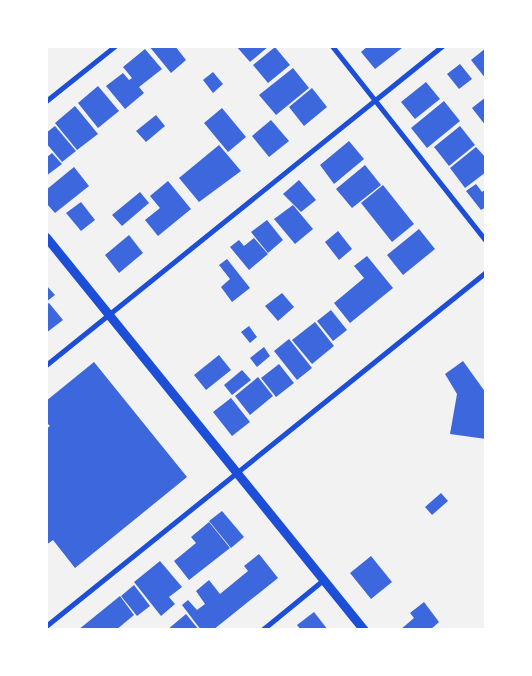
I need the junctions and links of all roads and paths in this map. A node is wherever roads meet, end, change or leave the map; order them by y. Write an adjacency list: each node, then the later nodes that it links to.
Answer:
1 (115, 46): 5 (street)
2 (332, 46): 4 (street)
3 (442, 46): 4 (street)
4 (375, 100): 7 (street); 9 (street)
5 (46, 101)
6 (46, 237): 9 (street)
7 (486, 241)
8 (486, 272): 11 (street)
9 (108, 315): 10 (street); 11 (street)
10 (46, 365)
11 (237, 472): 12 (street); 13 (street)
12 (323, 580): 14 (street); 15 (street)
13 (46, 626)
14 (262, 630)
15 (364, 630)

